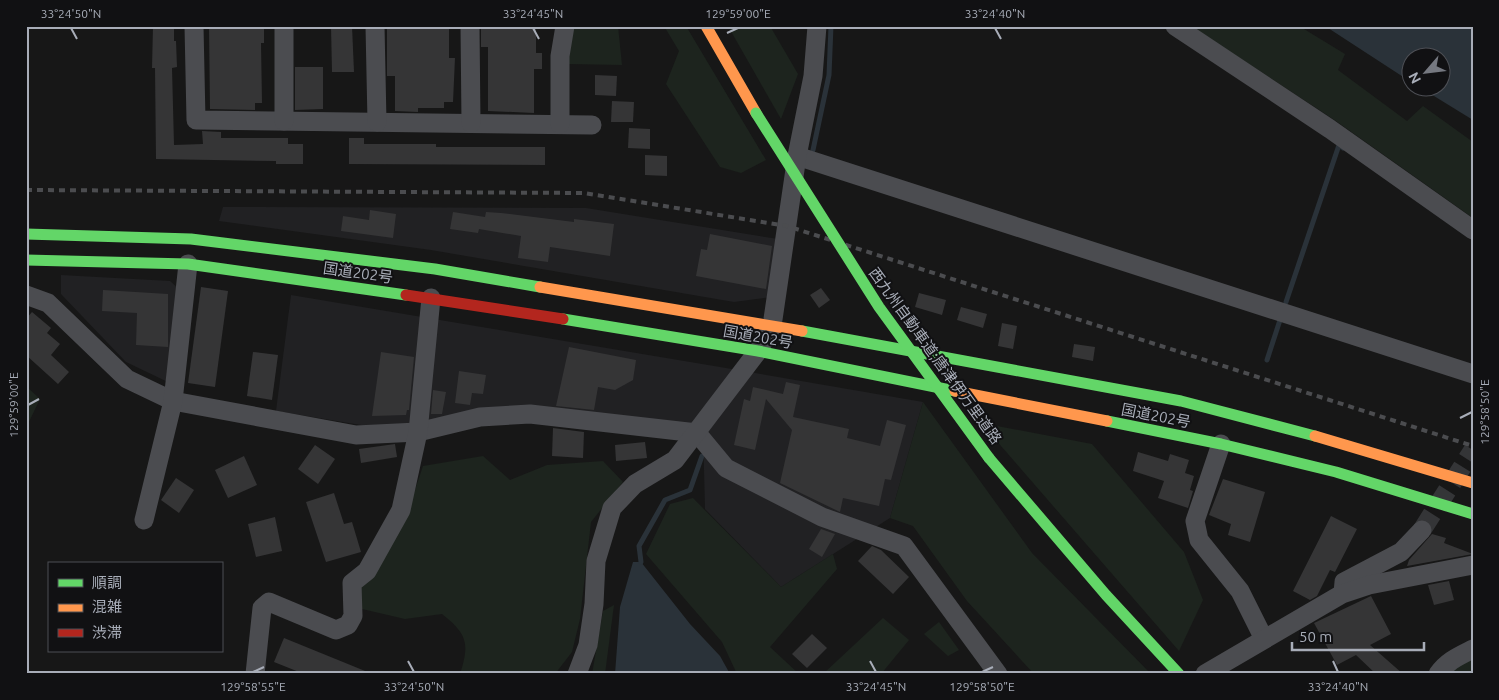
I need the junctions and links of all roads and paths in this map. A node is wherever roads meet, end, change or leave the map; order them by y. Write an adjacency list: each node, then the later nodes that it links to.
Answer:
1 (194, 26): 9 (street)
2 (284, 26): 9 (street)
3 (375, 26): 10 (street)
4 (470, 26): 11 (street)
5 (565, 26): 12 (street)
6 (706, 26): 39 (highway, 西九州自動車道;唐津伊万里道路, bridge)
7 (817, 26): 14 (street)
8 (1175, 26): 15 (street)
9 (284, 121): 10 (street)
10 (377, 122): 11 (street)
11 (470, 123): 12 (street)
12 (560, 124): 13 (street)
13 (592, 125)
14 (797, 156): 21 (street); 23 (street)
15 (1473, 230)
16 (26, 234): 21 (highway, 国道202号)
17 (26, 260): 18 (highway, 国道202号)
18 (188, 264): 20 (highway, 国道202号); 24 (street)
19 (26, 295): 24 (street)
20 (431, 298): 22 (highway, 国道202号); 25 (street)
21 (772, 326): 22 (street); 28 (highway, 国道202号)
22 (758, 351): 26 (street); 27 (highway, 国道202号)
23 (1473, 374)
24 (173, 401): 25 (street); 30 (street)
25 (418, 432): 26 (street); 36 (street)
26 (697, 433): 37 (street); 38 (street)
27 (1221, 444): 29 (highway, 国道202号); 34 (street)
28 (1473, 483)
29 (1473, 514)
30 (144, 520)
31 (1422, 530): 33 (street)
32 (1473, 564): 33 (street)
33 (1342, 594): 34 (street)
34 (1264, 639): 40 (street)
35 (1473, 649): 41 (street)
36 (255, 674)
37 (577, 674)
38 (998, 674)
39 (1179, 674)
40 (1205, 674)
41 (1438, 674)

